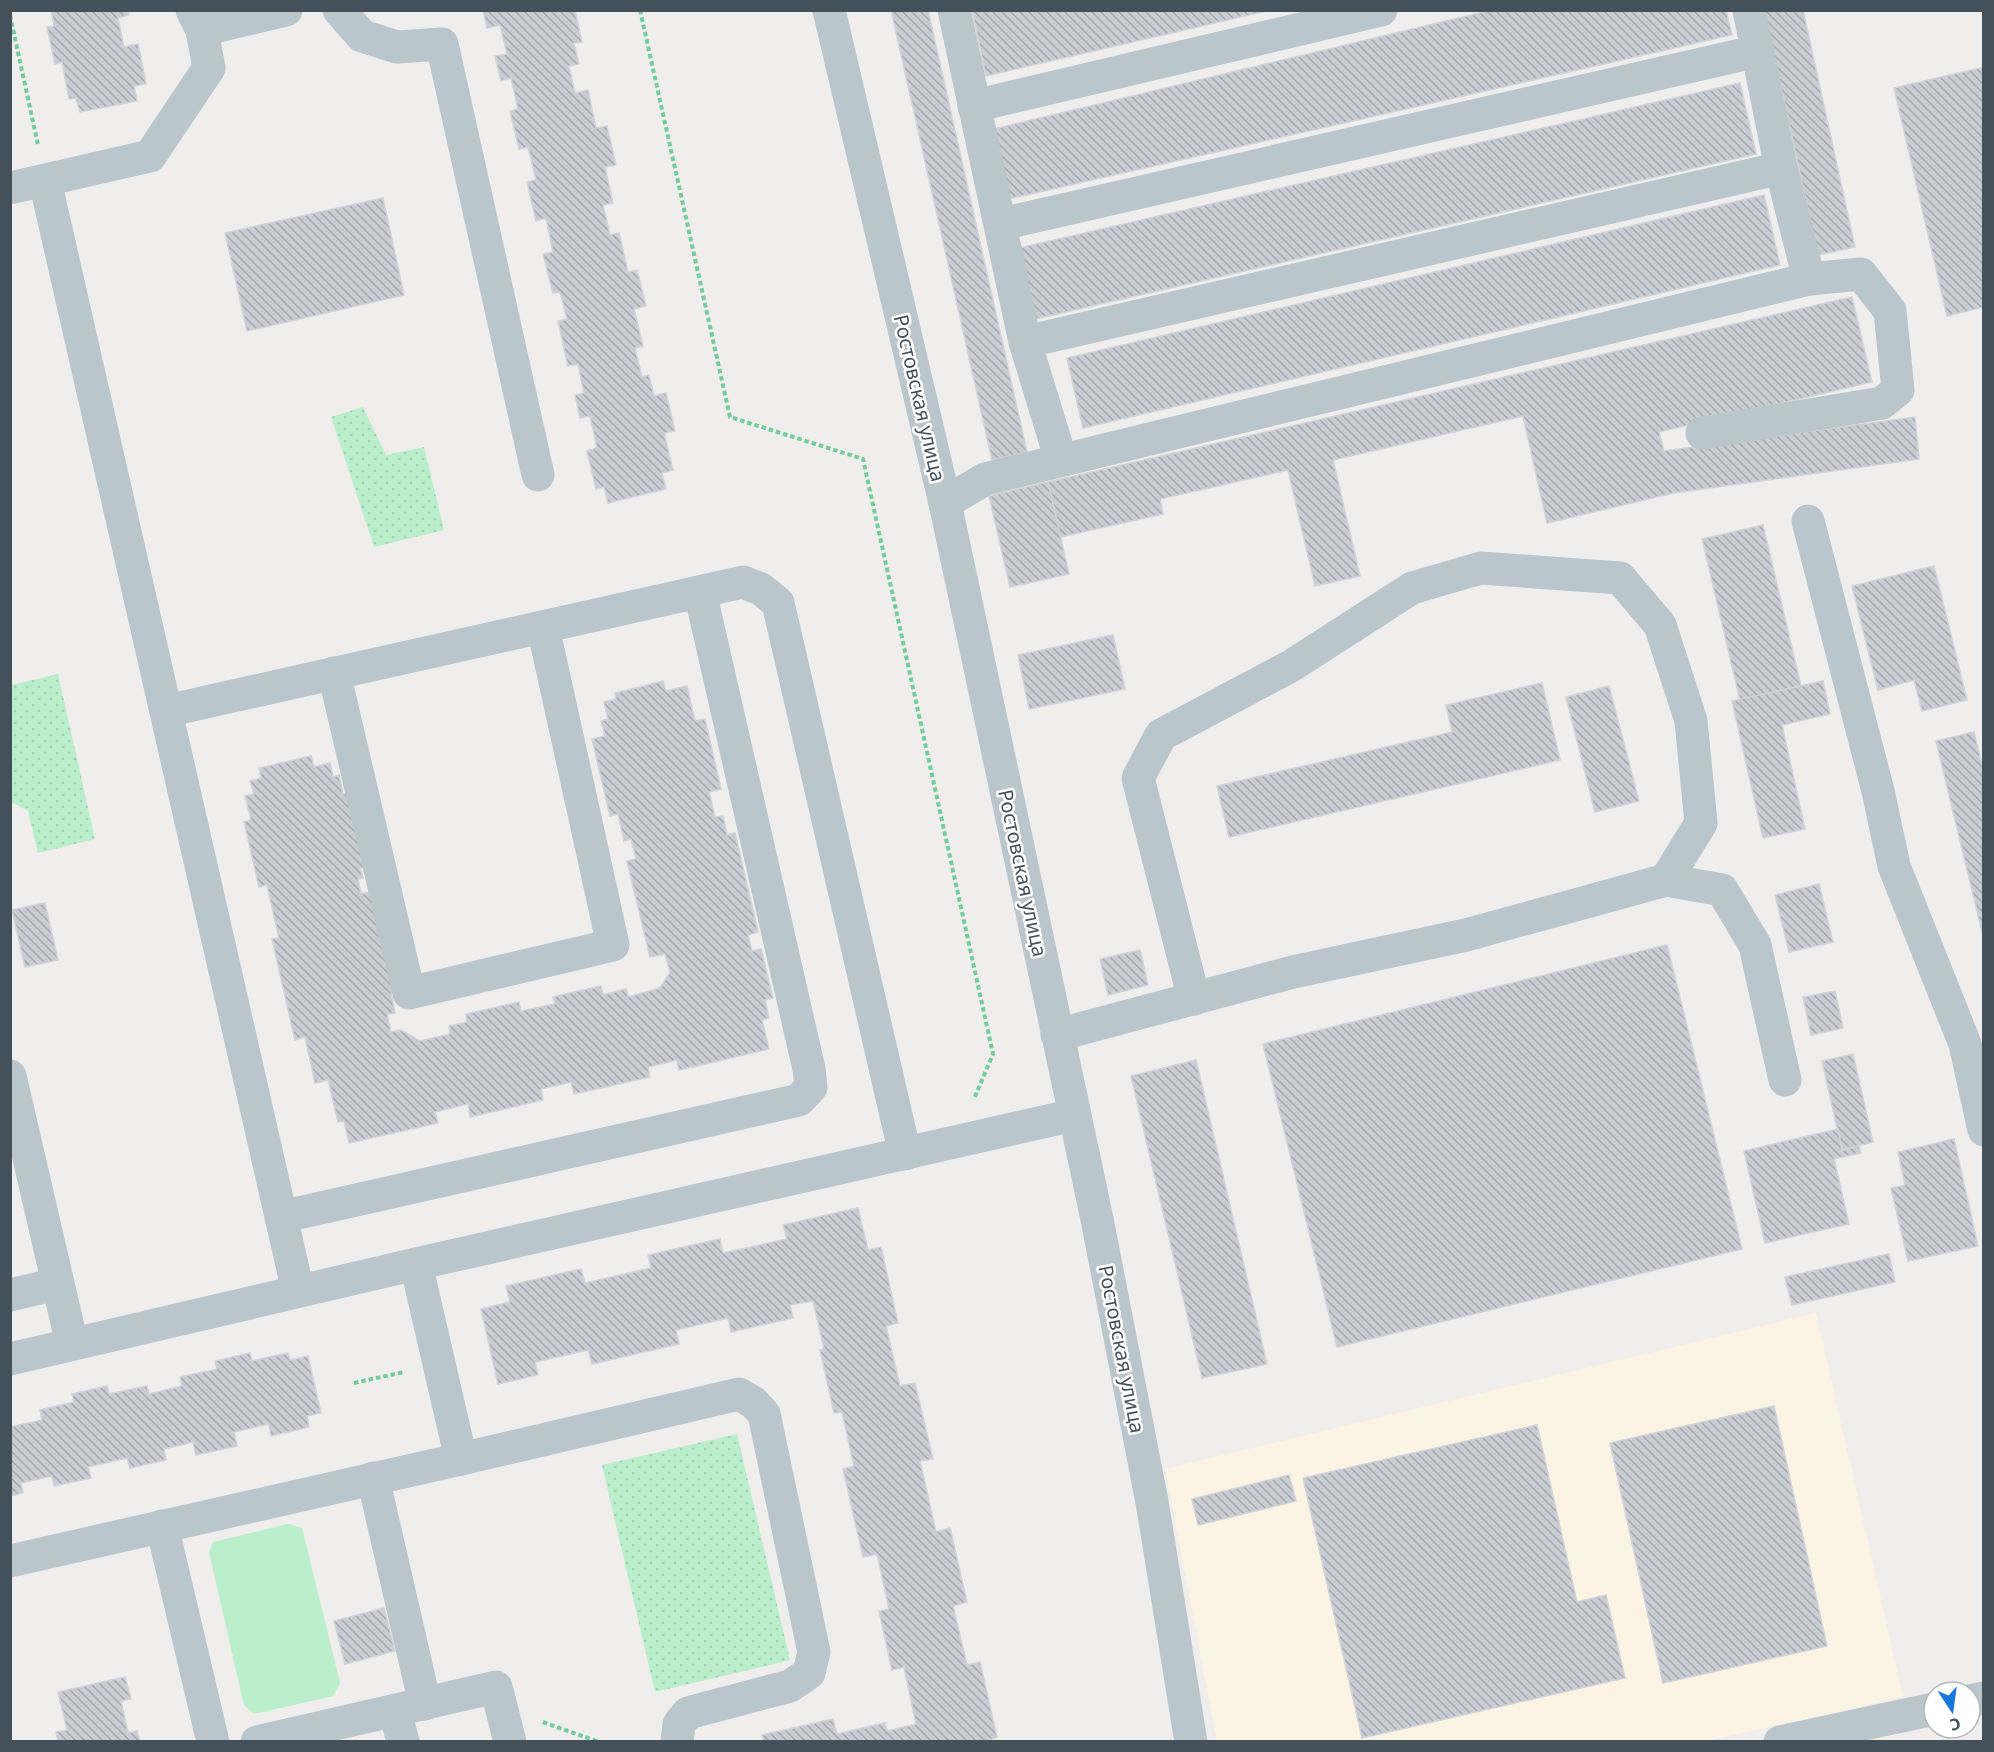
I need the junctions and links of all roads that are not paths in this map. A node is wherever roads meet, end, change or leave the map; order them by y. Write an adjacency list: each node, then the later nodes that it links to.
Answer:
1 (286, 10): 7 (street)
2 (339, 10): 18 (street)
3 (829, 10): 19 (street, Ростовская улица)
4 (954, 10): 9 (street)
5 (1382, 10): 9 (street)
6 (1749, 10): 8 (street)
7 (197, 20): 11 (street)
8 (1758, 51): 10 (street); 13 (street)
9 (974, 106): 13 (street)
10 (1781, 168): 14 (street); 15 (street)
11 (45, 181): 12 (street); 24 (street)
12 (10, 188)
13 (1001, 224): 15 (street)
14 (1809, 279): 16 (street); 17 (street)
15 (1026, 342): 17 (street)
16 (1702, 433)
17 (1061, 460): 19 (street)
18 (538, 475)
19 (945, 503): 27 (street, Ростовская улица)
20 (1808, 521): 31 (street)
21 (700, 592): 22 (street); 32 (street); 33 (street)
22 (543, 627): 23 (street); 23 (street)
23 (334, 673): 24 (street)
24 (166, 711): 33 (street)
25 (1665, 880): 26 (street); 26 (street); 29 (street)
26 (1194, 999): 27 (street)
27 (1058, 1035): 30 (street, Ростовская улица)
28 (10, 1076): 35 (street)
29 (1785, 1080)
30 (1074, 1115): 32 (street); 51 (street, Ростовская улица)
31 (1983, 1130)
32 (905, 1154): 34 (street)
33 (281, 1217): 36 (street)
34 (416, 1264): 36 (street); 40 (street)
35 (57, 1284): 37 (street); 38 (street)
36 (298, 1291): 38 (street)
37 (10, 1295)
38 (72, 1344): 39 (street)
39 (10, 1359)
40 (460, 1459): 41 (street); 50 (street)
41 (373, 1478): 42 (street); 45 (street)
42 (162, 1526): 43 (street); 47 (street)
43 (10, 1561)
44 (1922, 1712): 52 (street)
45 (408, 1719): 46 (street); 49 (street)
46 (309, 1736): 48 (street)
47 (213, 1742)
48 (257, 1742)
49 (510, 1742)
50 (677, 1742)
51 (1191, 1742)
52 (1780, 1742)

